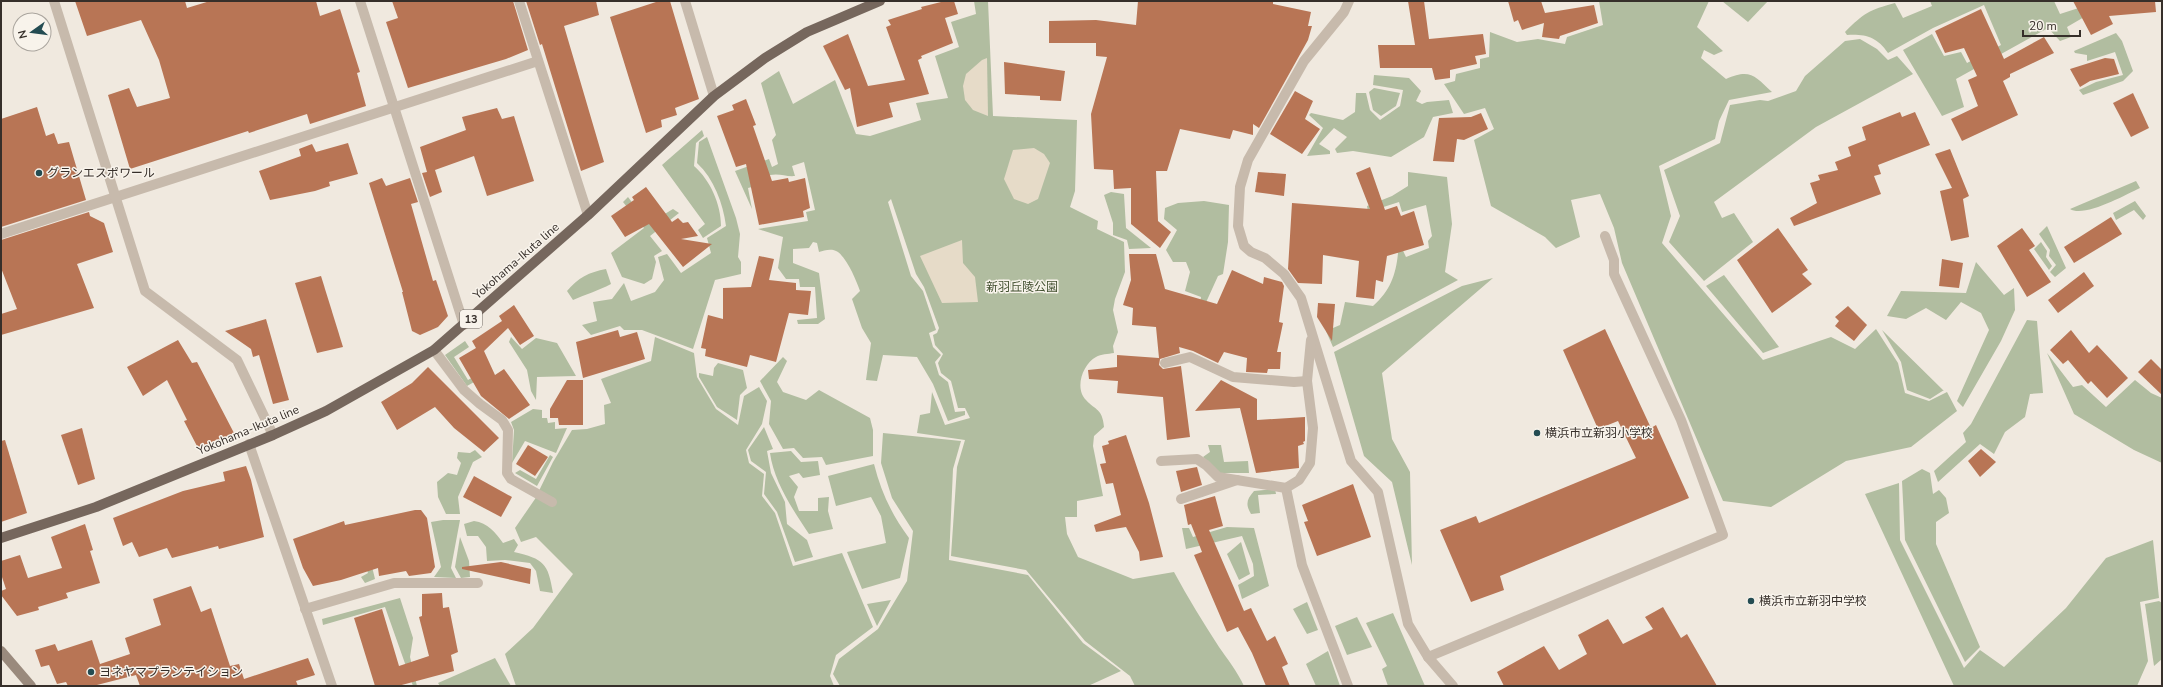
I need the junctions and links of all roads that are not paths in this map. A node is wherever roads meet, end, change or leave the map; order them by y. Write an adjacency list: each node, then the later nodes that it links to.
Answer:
1 (54, 1): 10 (street)
2 (360, 1): 9 (street)
3 (519, 1): 7 (street)
4 (685, 1): 8 (street)
5 (880, 1): 8 (main road, Yokohama-Ikuta line / 13)
6 (1349, 1): 15 (street)
7 (538, 61): 9 (street); 11 (street)
8 (714, 96): 11 (main road, Yokohama-Ikuta line / 13)
9 (393, 107): 10 (street); 14 (street)
10 (115, 197): 12 (street); 19 (street)
11 (588, 215): 14 (main road, Yokohama-Ikuta line / 13)
12 (1, 234)
13 (1605, 236): 30 (street)
14 (464, 325): 16 (main road, Yokohama-Ikuta line / 13)
15 (1311, 335): 18 (street); 30 (street)
16 (434, 350): 19 (main road, Yokohama-Ikuta line / 13); 25 (street)
17 (1165, 363): 18 (street)
18 (1307, 381): 23 (street)
19 (273, 435): 20 (main road, Yokohama-Ikuta line / 13)
20 (249, 444): 26 (main road, Yokohama-Ikuta line / 13); 28 (street)
21 (1161, 461): 22 (street)
22 (1237, 480): 23 (street); 24 (street)
23 (1286, 488): 33 (street)
24 (1181, 499)
25 (552, 502)
26 (1, 538)
27 (478, 583): 28 (street)
28 (305, 609): 32 (street)
29 (1, 652): 31 (main road)
30 (1428, 657): 34 (street)
31 (31, 686)
32 (332, 686)
33 (1348, 686)
34 (1452, 686)

